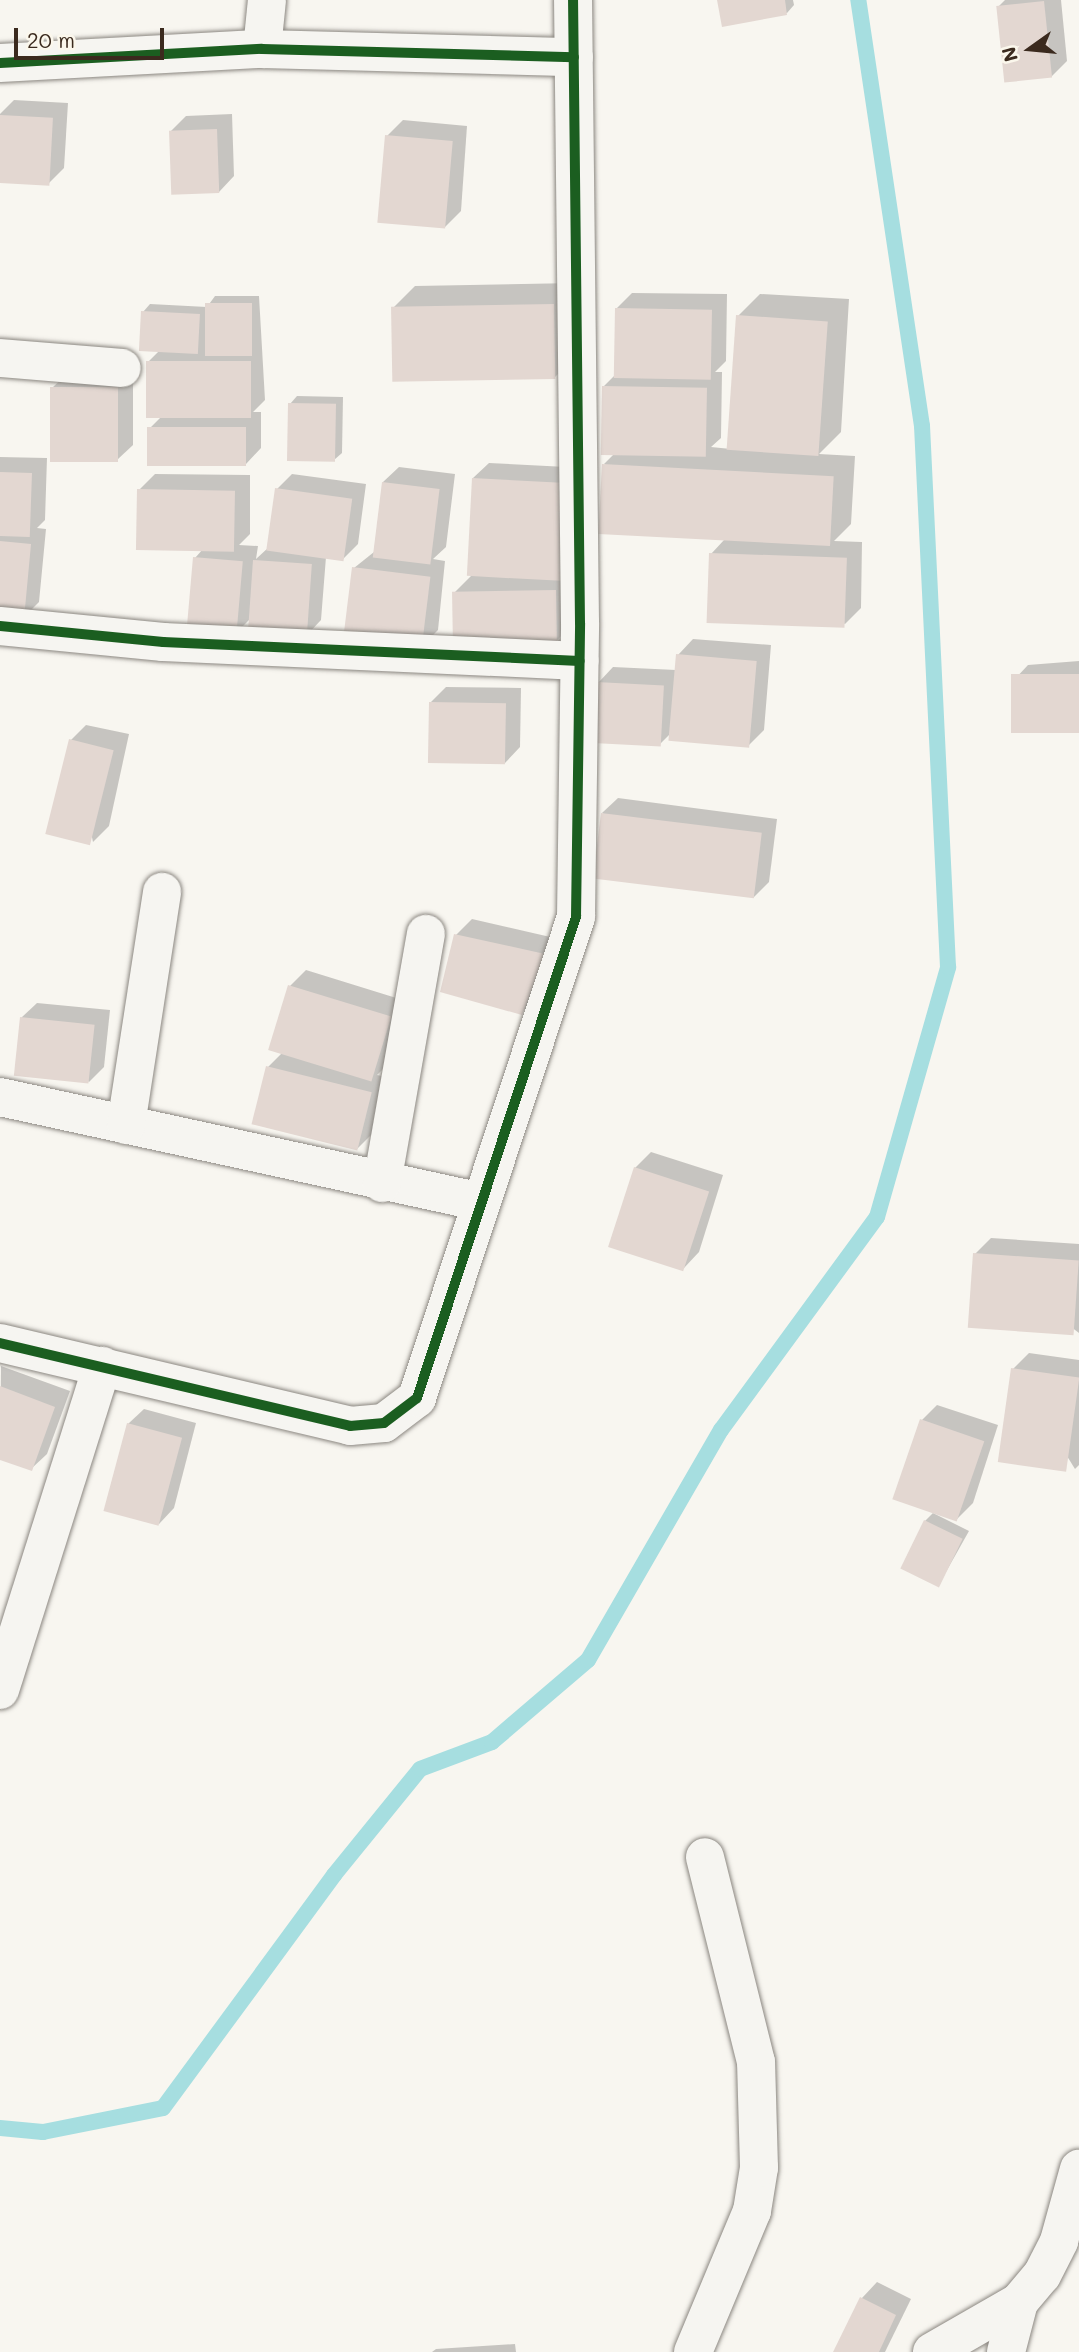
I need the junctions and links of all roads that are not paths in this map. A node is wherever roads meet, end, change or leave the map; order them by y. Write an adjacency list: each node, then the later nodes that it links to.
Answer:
1 (267, 0): 3 (street)
2 (573, 0): 4 (street)
3 (262, 49): 4 (street); 5 (street)
4 (574, 57): 9 (street)
5 (0, 63)
6 (0, 358): 7 (street)
7 (122, 368)
8 (0, 626): 9 (street)
9 (580, 661): 15 (street)
10 (162, 892): 13 (street)
11 (426, 934): 14 (street)
12 (0, 1097): 13 (street)
13 (126, 1125): 14 (street)
14 (382, 1184): 15 (street)
15 (482, 1202): 17 (street)
16 (0, 1343): 17 (street)
17 (102, 1366): 18 (street)
18 (0, 1690)
19 (705, 1857): 22 (street)
20 (1079, 2169): 21 (street)
21 (1019, 2302): 23 (street); 24 (street)
22 (693, 2352)
23 (932, 2352)
24 (1006, 2352)

